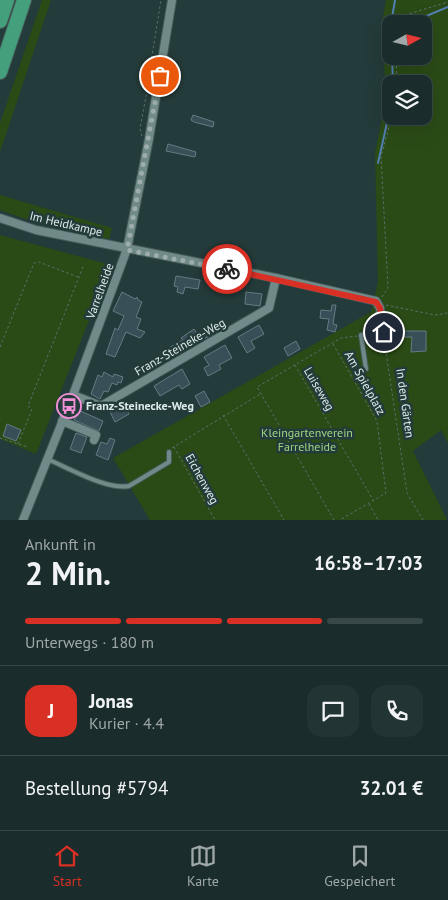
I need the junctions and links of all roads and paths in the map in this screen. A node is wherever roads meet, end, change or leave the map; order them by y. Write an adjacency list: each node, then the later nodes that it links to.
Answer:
1 (7, 0): 6 (highway)
2 (24, 0): 7 (highway)
3 (172, 0): 9 (street, Varrelheide)
4 (448, 2): 5 (path)
5 (405, 15)
6 (0, 22)
7 (0, 72)
8 (142, 73): 9 (lane)
9 (160, 76): 12 (street, Varrelheide)
10 (390, 125): 16 (path)
11 (0, 218): 12 (street, Im Heidkampe)
12 (127, 250): 15 (street); 25 (street, Varrelheide)
13 (83, 267): 14 (path)
14 (79, 278): 21 (path); 30 (path)
15 (276, 278): 16 (street); 25 (street, Franz-Steineke-Weg)
16 (379, 304): 17 (path); 18 (street)
17 (448, 313)
18 (384, 332): 19 (lane); 42 (path, In den Gärten)
19 (361, 336): 20 (path); 23 (lane)
20 (332, 343): 22 (path); 34 (path, Am Spielplatz)
21 (0, 347)
22 (295, 365): 24 (path); 34 (path, Luiseweg)
23 (366, 369)
24 (261, 394): 26 (path); 39 (path)
25 (73, 395): 27 (street, Varrelheide)
26 (223, 416): 37 (path, Eichenweg); 38 (path)
27 (62, 421): 29 (street); 33 (street, Varrelheide)
28 (0, 438): 30 (path)
29 (94, 440)
30 (18, 444): 31 (path)
31 (28, 447)
32 (169, 452): 33 (lane)
33 (47, 459): 36 (street, Varrelheide)
34 (373, 501): 35 (path)
35 (369, 503): 40 (path); 41 (path)
36 (23, 520)
37 (215, 520)
38 (284, 520)
39 (334, 520)
40 (340, 520)
41 (378, 520)
42 (423, 520)

